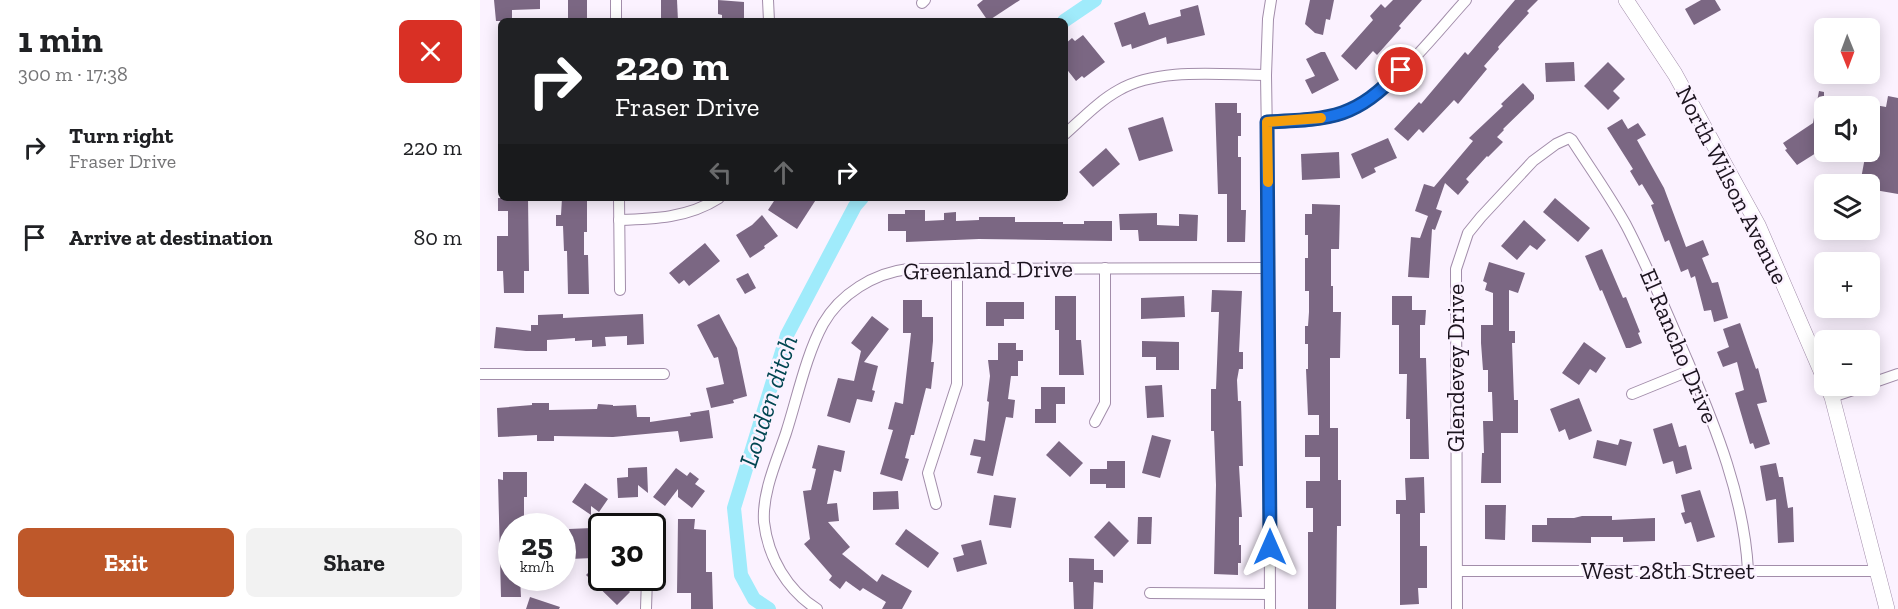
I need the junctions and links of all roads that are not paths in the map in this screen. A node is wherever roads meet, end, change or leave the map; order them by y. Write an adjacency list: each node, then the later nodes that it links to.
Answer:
1 (616, 0): 6 (street)
2 (768, 0): 7 (street)
3 (1271, 0): 8 (street)
4 (1466, 0): 9 (street)
5 (1626, 0): 19 (main road, North Wilson Avenue)
6 (616, 18)
7 (769, 18)
8 (1266, 75): 9 (street); 10 (street)
9 (1267, 122): 17 (street)
10 (1068, 131)
11 (1569, 138): 20 (street, El Rancho Drive); 31 (street, Glendevey Drive)
12 (619, 201): 14 (street)
13 (713, 201): 14 (street)
14 (619, 220): 18 (street)
15 (957, 268): 16 (street, Greenland Drive); 28 (street); 36 (street, Greenland Drive)
16 (1105, 268): 17 (street, Greenland Drive); 27 (street)
17 (1269, 268): 34 (street)
18 (620, 290)
19 (1814, 355)
20 (1691, 370): 25 (street); 29 (street, El Rancho Drive)
21 (480, 374): 22 (street)
22 (664, 374)
23 (1898, 374): 24 (street)
24 (1880, 380)
25 (1632, 394)
26 (1831, 396): 30 (main road)
27 (1095, 422)
28 (936, 504)
29 (1748, 570): 30 (street, West 28th Street); 31 (street, West 28th Street)
30 (1878, 571): 39 (main road)
31 (1457, 572): 38 (street, Glendevey Drive)
32 (647, 591): 35 (street)
33 (1150, 593): 34 (street)
34 (1270, 594): 37 (street)
35 (646, 609)
36 (817, 609)
37 (1270, 609)
38 (1457, 609)
39 (1887, 609)

